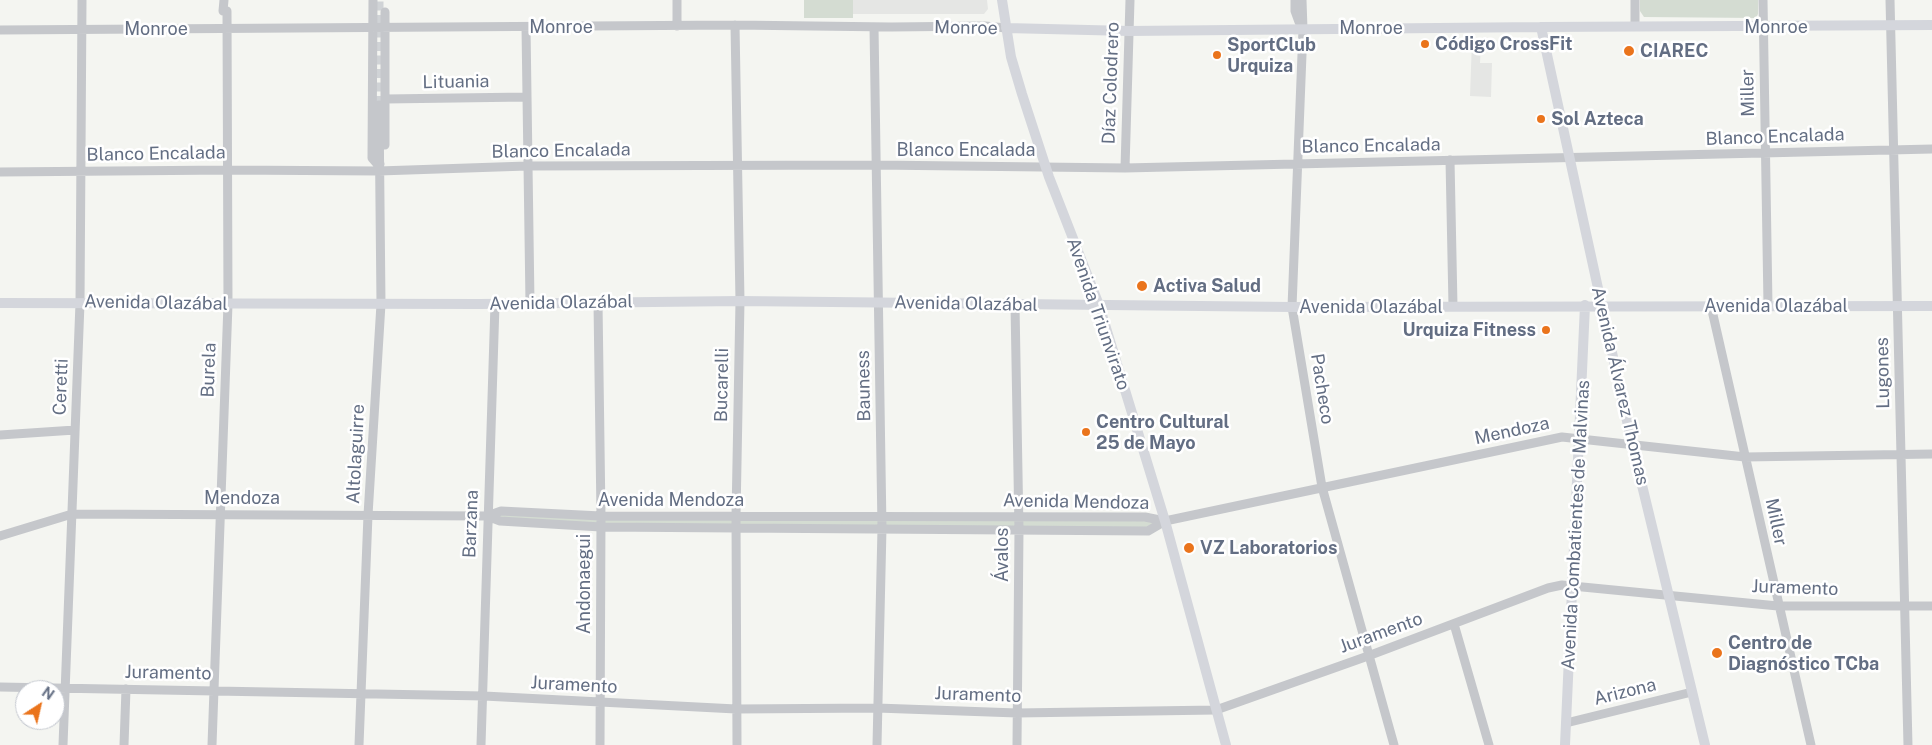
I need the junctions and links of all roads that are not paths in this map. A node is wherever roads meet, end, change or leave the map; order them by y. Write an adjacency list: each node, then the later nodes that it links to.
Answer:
1 (76, 0): 31 (street, Ceretti)
2 (82, 0): 31 (street, Ceretti)
3 (87, 0): 31 (street, Ceretti)
4 (224, 0): 28 (street, Burela)
5 (373, 0): 25 (street, Altolaguirre)
6 (678, 0): 18 (street)
7 (1002, 0): 27 (main road, Avenida Triunvirato)
8 (1130, 0): 32 (street, Díaz Colodrero)
9 (1295, 0): 29 (street, Pacheco)
10 (1302, 0): 29 (street, Pacheco)
11 (1308, 0): 29 (street, Pacheco)
12 (1635, 0): 19 (street)
13 (1763, 0): 24 (street, Miller)
14 (1890, 0): 20 (street, Lugones)
15 (385, 12): 26 (street, Altolaguirre)
16 (735, 25): 18 (street, Monroe); 22 (street, Monroe); 43 (street, Bucarelli)
17 (1932, 25): 20 (main road, Monroe)
18 (677, 26): 21 (street, Monroe)
19 (1635, 26): 23 (main road, Monroe); 24 (main road, Monroe)
20 (1891, 26): 24 (main road, Monroe); 36 (street, Lugones)
21 (526, 27): 26 (street, Monroe); 33 (street)
22 (874, 27): 27 (street, Monroe); 41 (street, Bauness)
23 (1540, 27): 29 (main road, Monroe); 38 (main road, Avenida Álvarez Thomas)
24 (1763, 27): 37 (street, Miller)
25 (372, 28): 26 (street, Monroe); 28 (street, Monroe); 45 (street, Altolaguirre)
26 (385, 28): 34 (street, Altolaguirre)
27 (1006, 28): 32 (main road, Monroe); 44 (main road, Avenida Triunvirato)
28 (227, 29): 31 (street, Monroe); 47 (street, Burela)
29 (1303, 29): 32 (main road, Monroe); 40 (street, Pacheco)
30 (0, 30): 31 (street, Monroe)
31 (81, 30): 48 (street, Ceretti)
32 (1129, 31): 46 (street, Díaz Colodrero)
33 (526, 97): 34 (street, Lituania); 42 (street)
34 (383, 102): 45 (street, Altolaguirre)
35 (1932, 149): 36 (street, Blanco Encalada)
36 (1894, 150): 37 (street, Blanco Encalada); 66 (street, Lugones)
37 (1765, 154): 38 (street, Blanco Encalada); 61 (street, Miller)
38 (1569, 158): 39 (street, Blanco Encalada); 64 (main road, Avenida Álvarez Thomas)
39 (1450, 160): 40 (street, Blanco Encalada); 62 (street)
40 (1296, 164): 46 (street, Blanco Encalada); 68 (street, Pacheco)
41 (876, 165): 43 (street, Blanco Encalada); 44 (street, Blanco Encalada); 54 (street, Bauness)
42 (527, 166): 43 (street, Blanco Encalada); 45 (street, Blanco Encalada); 58 (street)
43 (737, 166): 50 (street, Bucarelli)
44 (1046, 166): 46 (street, Blanco Encalada); 60 (main road, Avenida Triunvirato)
45 (379, 168): 47 (street, Blanco Encalada); 56 (street, Altolaguirre)
46 (1125, 168)
47 (228, 170): 48 (street, Blanco Encalada); 55 (street, Burela)
48 (81, 171): 49 (street, Blanco Encalada); 52 (street, Ceretti)
49 (0, 172)
50 (740, 301): 53 (main road, Avenida Olazábal); 54 (main road, Avenida Olazábal); 82 (street, Bucarelli)
51 (0, 303): 52 (main road, Avenida Olazábal)
52 (80, 303): 55 (main road, Avenida Olazábal); 69 (street, Ceretti)
53 (598, 303): 58 (main road, Avenida Olazábal); 81 (street, Andonaegui)
54 (879, 303): 59 (main road, Avenida Olazábal); 83 (street, Bauness)
55 (228, 304): 56 (main road, Avenida Olazábal); 78 (street, Burela)
56 (381, 304): 57 (main road, Avenida Olazábal); 79 (street, Altolaguirre)
57 (495, 304): 58 (main road, Avenida Olazábal); 80 (street, Barzana)
58 (530, 304)
59 (1014, 305): 60 (main road, Avenida Olazábal); 84 (street, Ávalos)
60 (1098, 305): 68 (main road, Avenida Olazábal); 85 (main road, Avenida Triunvirato)
61 (1768, 305): 65 (main road, Avenida Olazábal); 66 (main road, Avenida Olazábal)
62 (1453, 306): 63 (main road, Avenida Olazábal); 68 (main road, Avenida Olazábal)
63 (1585, 306): 64 (main road, Avenida Olazábal); 71 (main road, Avenida Combatientes de Malvinas)
64 (1602, 306): 65 (main road, Avenida Olazábal); 72 (main road, Avenida Álvarez Thomas)
65 (1712, 306): 75 (street, Miller)
66 (1897, 306): 67 (main road, Avenida Olazábal); 73 (street, Lugones)
67 (1932, 306)
68 (1292, 307): 76 (street, Pacheco)
69 (75, 430): 70 (street); 77 (street, Ceretti)
70 (0, 435)
71 (1580, 438): 72 (street, Mendoza); 76 (street, Mendoza); 91 (main road, Avenida Combatientes de Malvinas)
72 (1632, 444): 75 (street, Mendoza); 92 (main road, Avenida Álvarez Thomas)
73 (1901, 454): 74 (street, Mendoza); 75 (street, Mendoza); 94 (street, Lugones)
74 (1932, 454)
75 (1745, 457): 93 (street, Miller)
76 (1322, 487): 85 (street, Mendoza); 97 (street, Pacheco)
77 (72, 514): 78 (street, Mendoza); 90 (street, Mendoza); 100 (street, Ceretti)
78 (221, 515): 79 (street, Mendoza); 102 (street, Burela)
79 (368, 515): 80 (street, Mendoza); 104 (street, Altolaguirre)
80 (487, 516): 81 (street, Avenida Mendoza); 86 (street, Avenida Mendoza); 105 (street, Barzana)
81 (601, 516): 82 (street, Avenida Mendoza); 86 (street, Andonaegui)
82 (736, 516): 83 (street, Avenida Mendoza); 87 (street, Bucarelli)
83 (882, 517): 84 (street, Avenida Mendoza); 88 (street, Bauness)
84 (1019, 518): 85 (street, Avenida Mendoza); 89 (street, Ávalos)
85 (1165, 521): 89 (street, Avenida Mendoza); 109 (main road, Avenida Triunvirato)
86 (601, 527): 87 (street, Avenida Mendoza); 106 (street, Andonaegui)
87 (737, 527): 88 (street, Avenida Mendoza); 108 (street, Bucarelli)
88 (882, 528): 89 (street, Avenida Mendoza); 107 (street, Bauness)
89 (1019, 530): 110 (street, Ávalos)
90 (0, 536)
91 (1574, 586): 92 (street, Juramento); 96 (street, Juramento); 111 (main road, Avenida Combatientes de Malvinas)
92 (1668, 594): 93 (street, Juramento); 103 (main road, Avenida Álvarez Thomas)
93 (1778, 606): 94 (street, Juramento); 127 (street, Miller)
94 (1906, 606): 95 (street, Juramento); 128 (street, Lugones)
95 (1932, 606)
96 (1454, 624): 97 (street, Juramento); 124 (street)
97 (1368, 656): 109 (street, Juramento); 123 (street, Pacheco)
98 (0, 687): 99 (street, Juramento)
99 (15, 687)
100 (65, 688): 101 (street, Juramento)
101 (126, 689): 102 (street, Juramento); 114 (street)
102 (215, 690): 104 (street, Juramento); 115 (street, Burela)
103 (1692, 692): 111 (street, Arizona); 126 (main road, Avenida Álvarez Thomas)
104 (361, 693): 105 (street, Juramento); 116 (street, Altolaguirre)
105 (484, 696): 106 (street, Juramento); 117 (street, Barzana)
106 (600, 703): 108 (street, Juramento); 118 (street, Andonaegui)
107 (877, 708): 108 (street, Juramento); 110 (street, Juramento); 120 (street, Bauness)
108 (736, 709): 119 (street, Bucarelli)
109 (1216, 710): 110 (street, Juramento); 122 (main road, Avenida Triunvirato)
110 (1017, 713): 121 (street, Ávalos)
111 (1566, 723): 125 (main road, Avenida Combatientes de Malvinas)
112 (64, 730): 113 (street, Ceretti)
113 (63, 745)
114 (124, 745)
115 (212, 745)
116 (359, 745)
117 (481, 745)
118 (600, 745)
119 (737, 745)
120 (877, 745)
121 (1017, 745)
122 (1226, 745)
123 (1394, 745)
124 (1489, 745)
125 (1565, 745)
126 (1705, 745)
127 (1811, 745)
128 (1908, 745)

